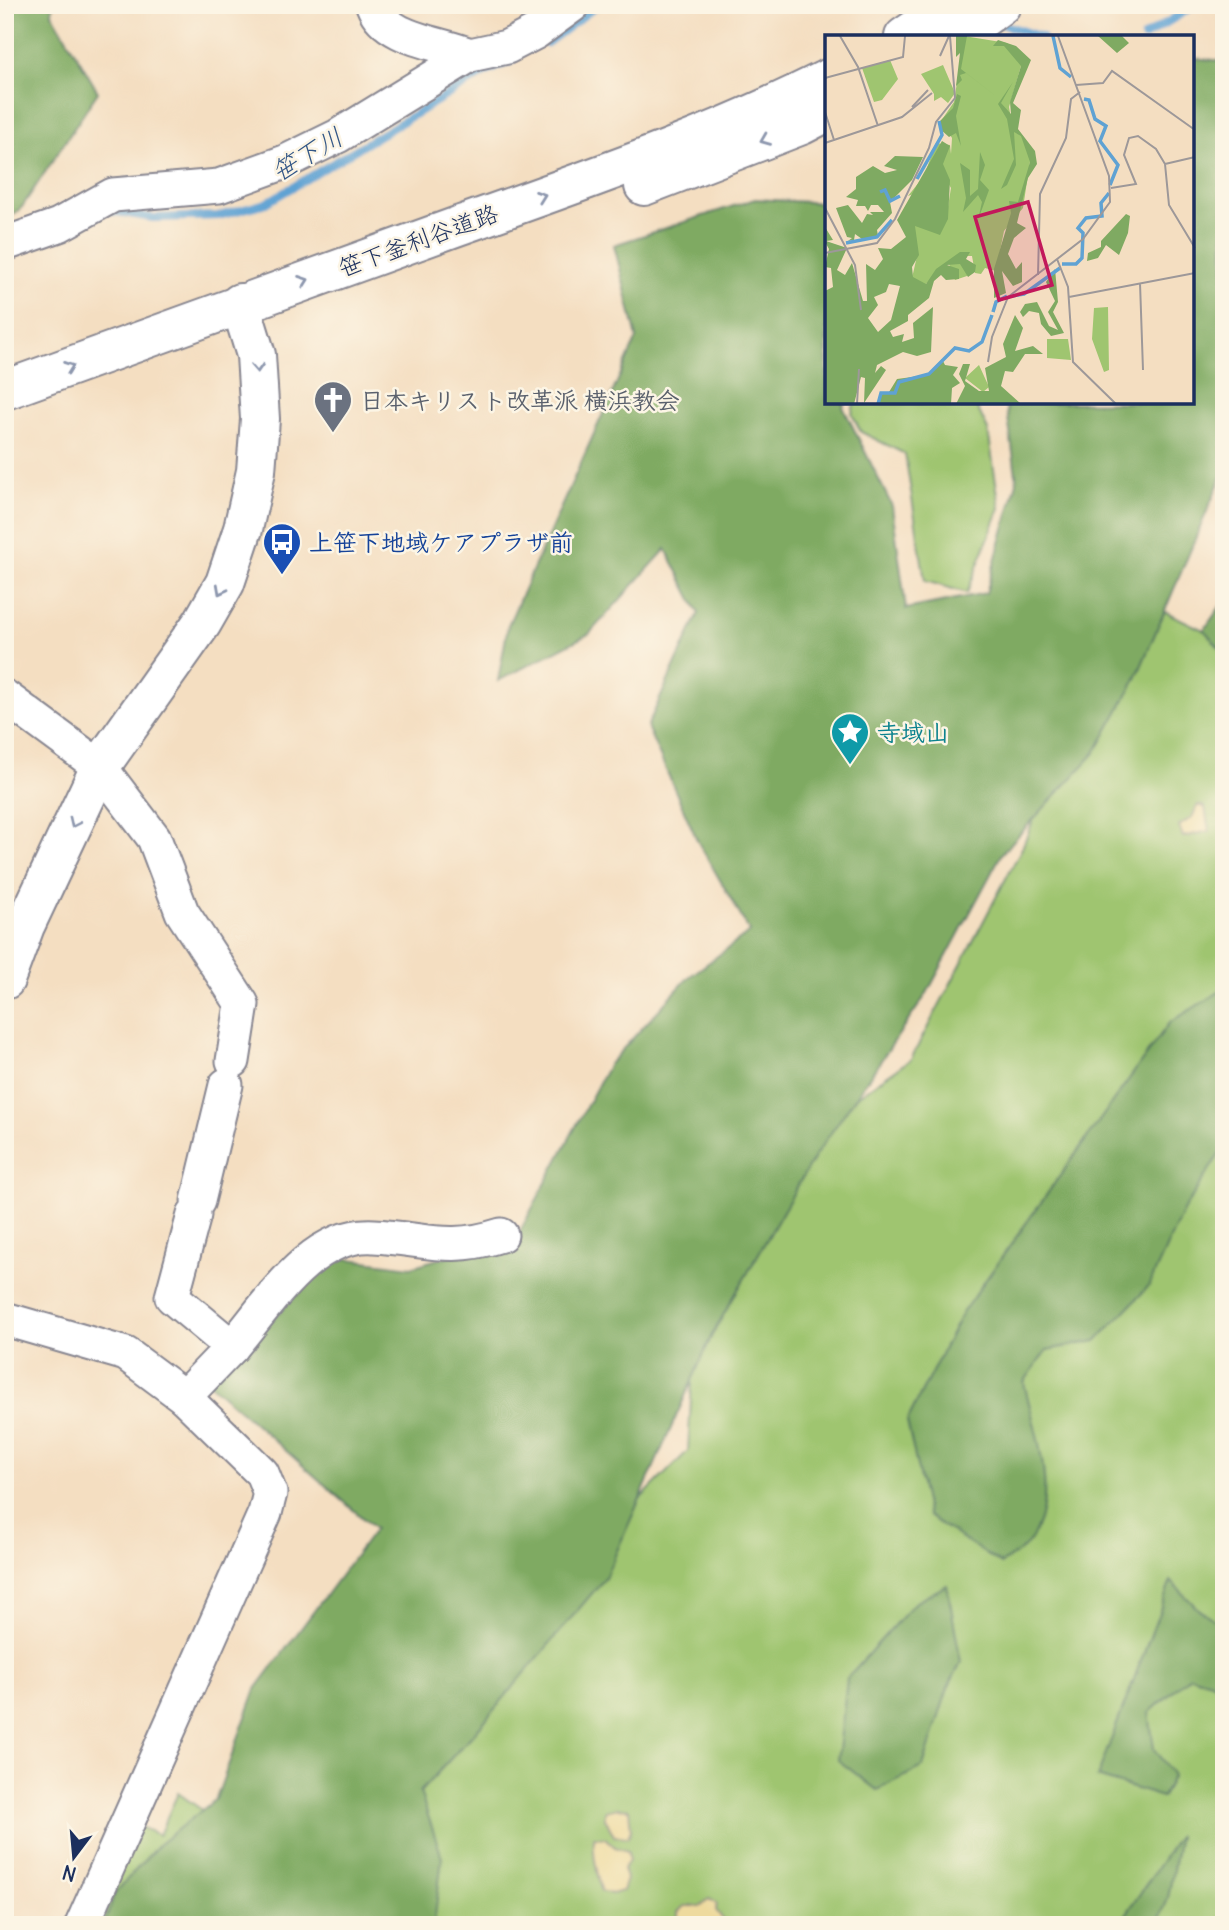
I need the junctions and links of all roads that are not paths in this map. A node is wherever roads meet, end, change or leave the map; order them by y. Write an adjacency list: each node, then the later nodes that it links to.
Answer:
1 (373, 5): 7 (street)
2 (573, 5): 4 (street)
3 (1001, 5): 5 (street)
4 (548, 15): 7 (street)
5 (956, 26): 6 (street)
6 (910, 33)
7 (470, 55): 10 (street)
8 (825, 80): 11 (street, 笹下釜利谷道路, one-way to 8)
9 (825, 113): 11 (street, 笹下釜利谷道路, one-way to 11)
10 (5, 244)
11 (244, 316): 12 (street, 笹下釜利谷道路, one-way to 11); 13 (street, 笹下釜利谷道路); 15 (street, one-way to 15)
12 (5, 390)
13 (5, 418)
14 (5, 697): 15 (street)
15 (100, 767): 16 (street, one-way to 16); 19 (street)
16 (5, 980)
17 (501, 1235): 19 (street)
18 (5, 1319): 20 (street)
19 (232, 1347): 20 (street)
20 (184, 1397): 21 (street)
21 (82, 1925)

